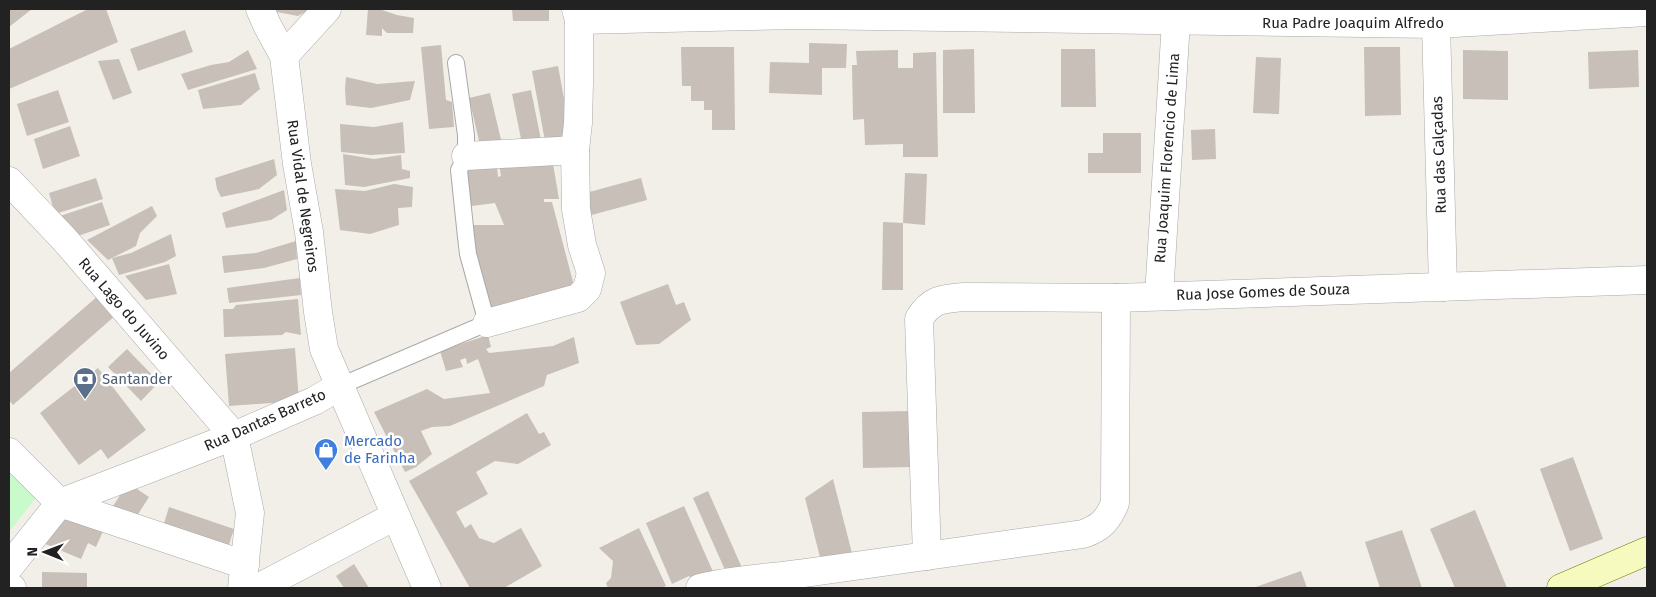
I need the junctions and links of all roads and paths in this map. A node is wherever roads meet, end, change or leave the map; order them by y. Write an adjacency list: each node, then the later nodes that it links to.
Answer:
1 (260, 9): 7 (street, Rua Vidal de Negreiros)
2 (327, 9): 7 (street)
3 (1647, 12): 6 (street, Rua Padre Joaquim Alfredo)
4 (577, 14): 5 (street, Rua Padre Joaquim Alfredo); 9 (street)
5 (1176, 21): 6 (street, Rua Padre Joaquim Alfredo); 14 (street, Rua Joaquim Florencio de Lima)
6 (1436, 24): 13 (street, Rua das Calçadas)
7 (284, 56): 17 (street, Rua Vidal de Negreiros)
8 (456, 63): 10 (lane)
9 (575, 150): 10 (street); 16 (street)
10 (466, 156): 16 (lane)
11 (9, 181): 18 (street, Rua Lago do Juvino)
12 (1647, 280): 13 (street, Rua Jose Gomes de Souza)
13 (1443, 287): 14 (street, Rua Jose Gomes de Souza)
14 (1159, 296): 15 (street, Rua Jose Gomes de Souza)
15 (1116, 298): 23 (street); 23 (street, Rua Jose Gomes de Souza)
16 (487, 323): 17 (lane)
17 (340, 386): 18 (street, Rua Dantas Barreto); 21 (street, Rua Dantas Barreto)
18 (234, 436): 20 (street, Rua Dantas Barreto); 25 (street, Rua Lago do Juvino)
19 (9, 454): 20 (street)
20 (60, 503): 24 (street, Rua Dantas Barreto); 25 (street)
21 (395, 516): 28 (street); 29 (street, Rua Dantas Barreto)
22 (1647, 551): 31 (main road)
23 (927, 556): 30 (street)
24 (9, 566)
25 (243, 576)
26 (9, 586): 27 (street)
27 (12, 588)
28 (258, 588)
29 (427, 588)
30 (700, 588)
31 (1561, 588)

